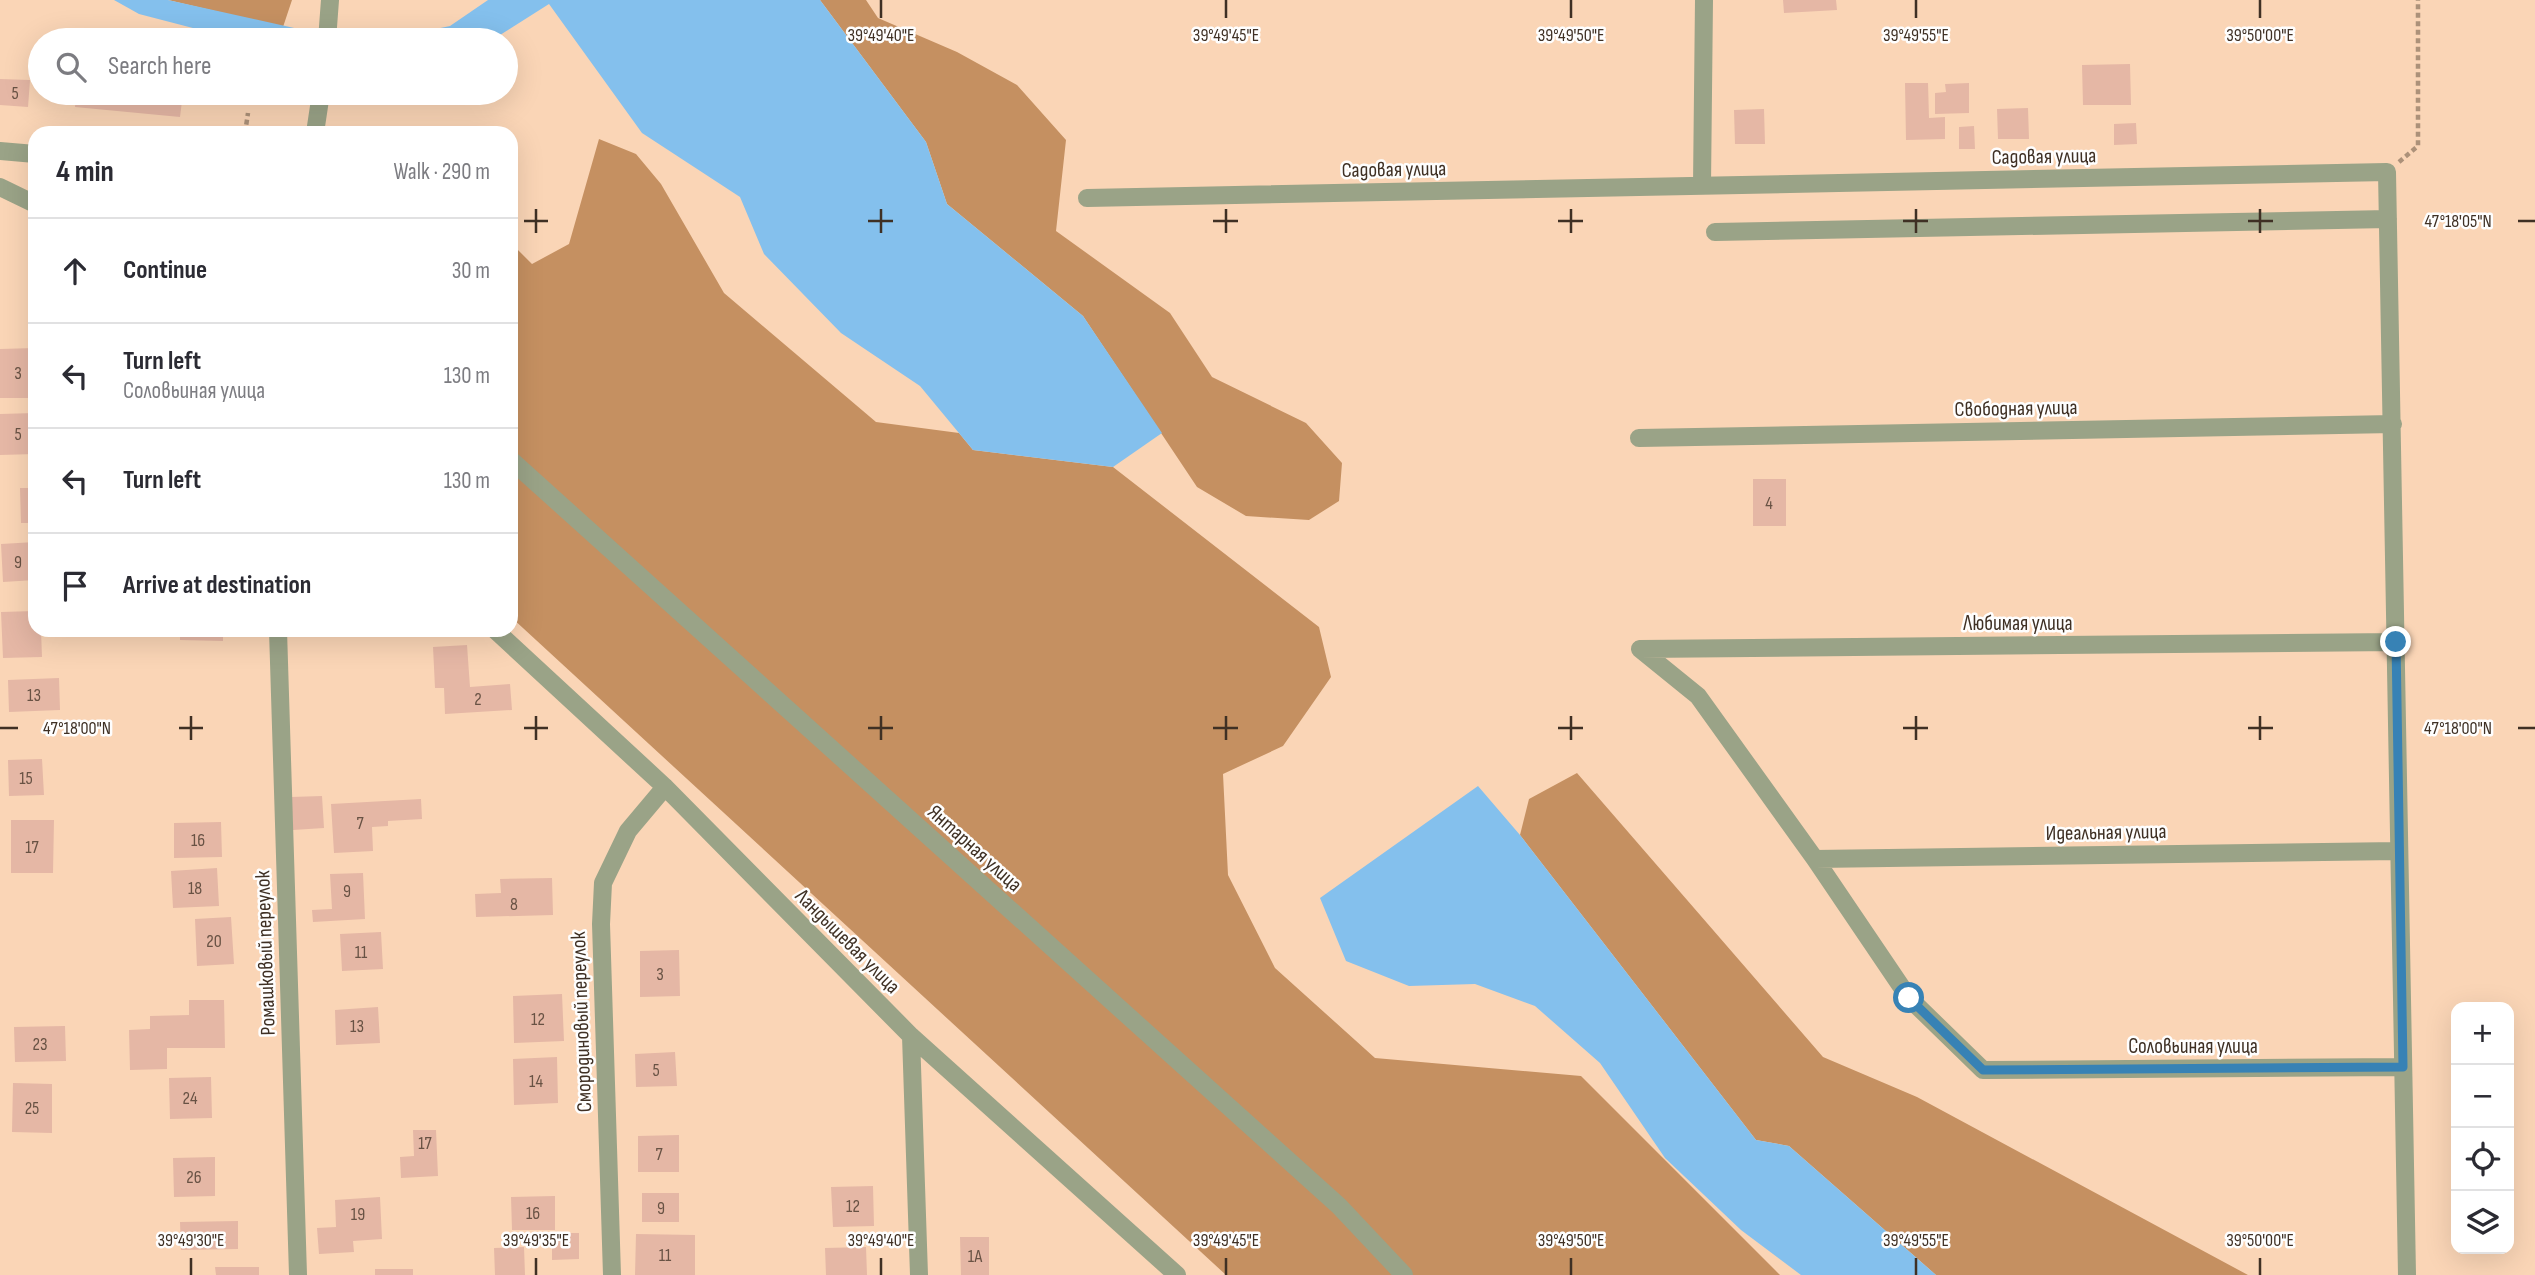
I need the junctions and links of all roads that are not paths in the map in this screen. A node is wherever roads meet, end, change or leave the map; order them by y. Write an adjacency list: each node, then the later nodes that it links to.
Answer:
1 (1704, 0): 8 (street)
2 (330, 6): 3 (street)
3 (328, 28)
4 (319, 105): 5 (street)
5 (316, 126)
6 (0, 151): 7 (street)
7 (28, 153)
8 (1702, 185): 10 (street, Садовая улица); 12 (street, Садовая улица)
9 (0, 187): 11 (street)
10 (1087, 198)
11 (28, 201)
12 (2388, 219): 13 (street); 14 (street)
13 (1715, 232)
14 (2393, 424): 15 (street, Свободная улица); 19 (street)
15 (1639, 438)
16 (518, 466): 29 (street, Янтарная улица)
17 (278, 637): 25 (street, Ромашковый переулок)
18 (503, 637): 20 (street, Ландышевая улица)
19 (2396, 642): 21 (street); 22 (street, Любимая улица)
20 (665, 787): 23 (street, Ландышевая улица); 26 (street, Смородиновый переулок)
21 (2398, 851): 22 (street, Идеальная улица); 24 (street)
22 (1815, 859): 24 (street, Соловьиная улица)
23 (911, 1036): 27 (street); 28 (street, Ландышевая улица)
24 (2403, 1067): 30 (street)
25 (298, 1275)
26 (612, 1275)
27 (919, 1275)
28 (1177, 1275)
29 (1404, 1275)
30 (2407, 1275)

